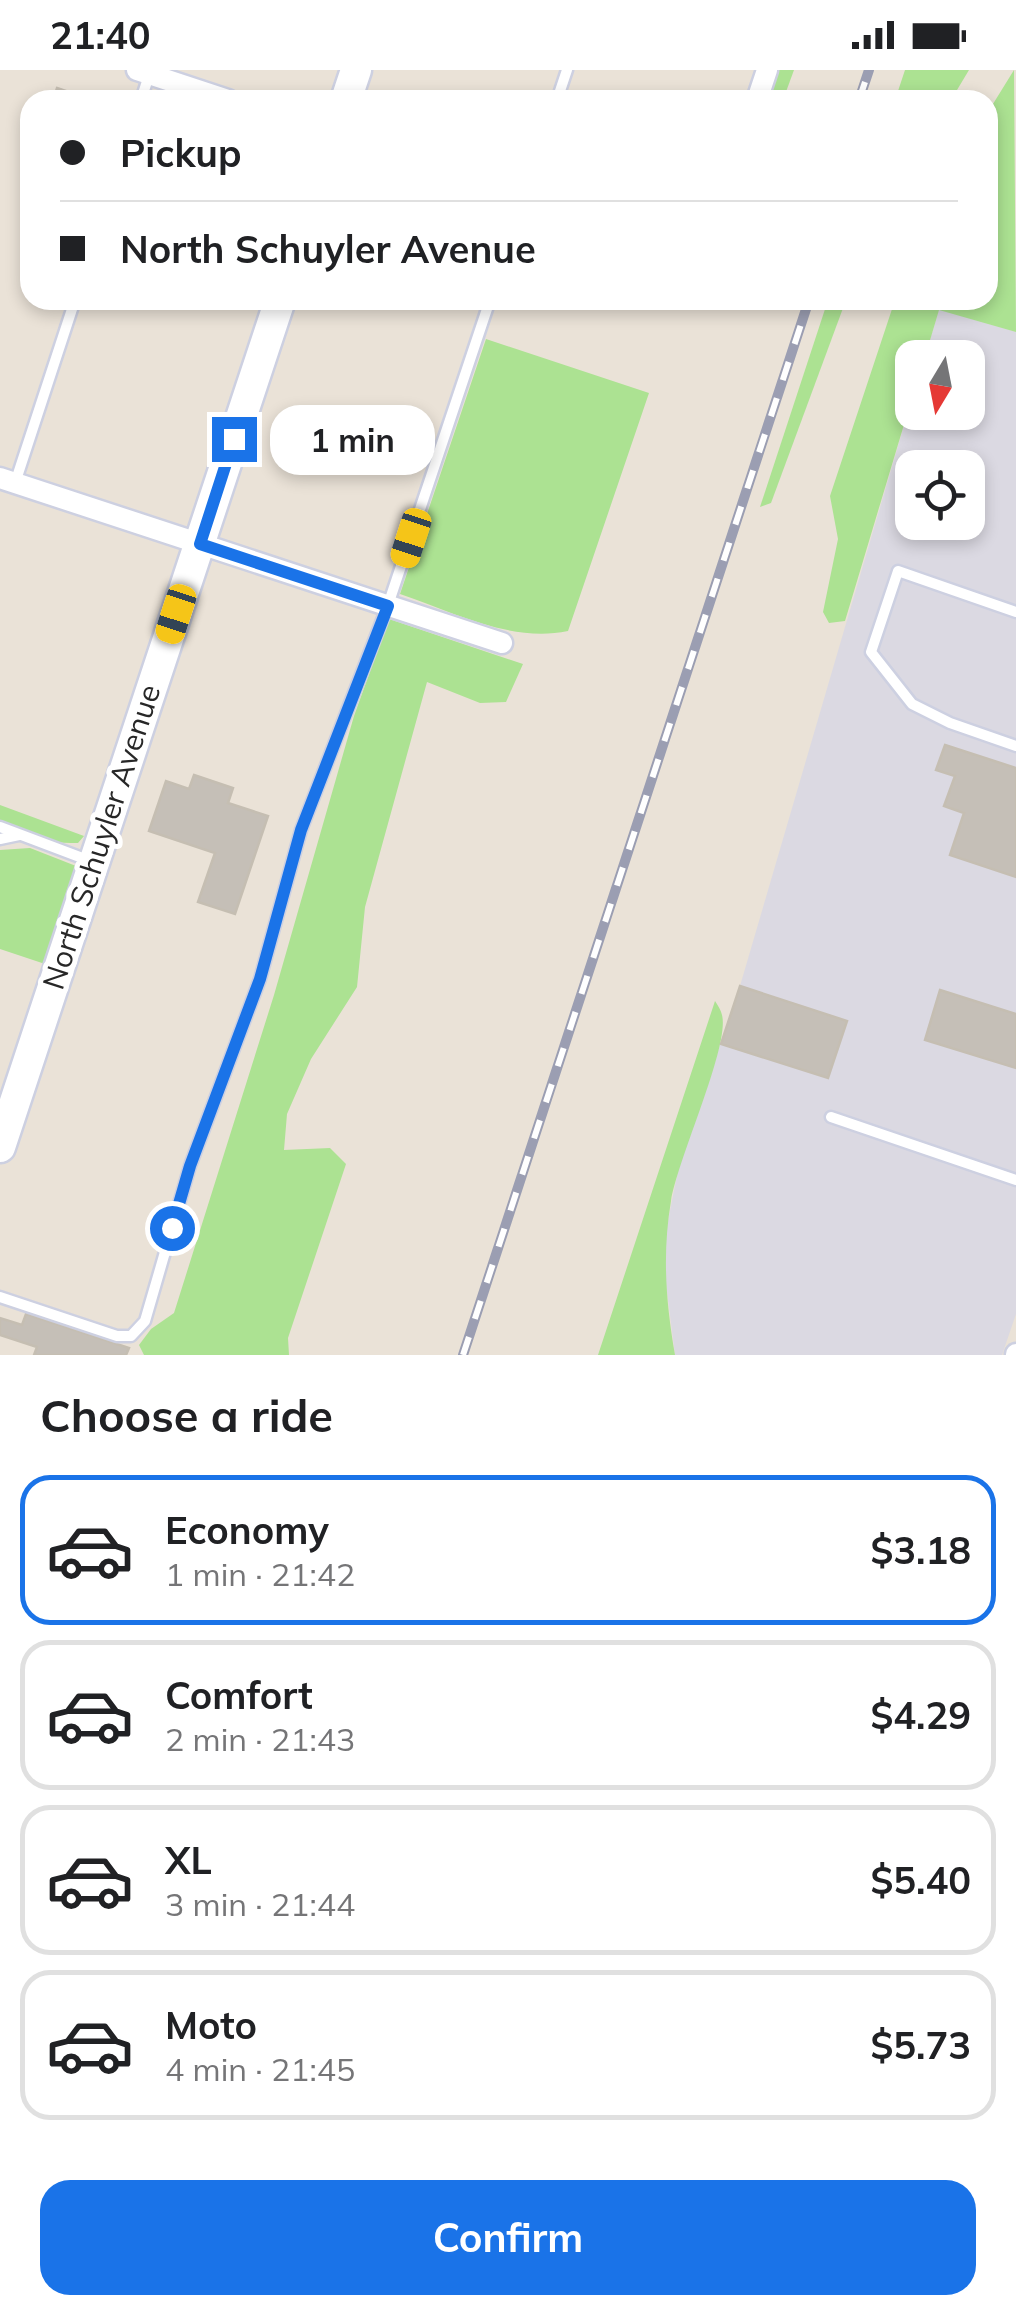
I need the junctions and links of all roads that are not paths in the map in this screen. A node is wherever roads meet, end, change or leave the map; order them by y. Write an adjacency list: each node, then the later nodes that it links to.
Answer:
1 (146, 71): 2 (street)
2 (200, 90)
3 (71, 310): 6 (lane)
4 (277, 310): 7 (street, North Schuyler Avenue)
5 (487, 310): 8 (lane)
6 (8, 480): 7 (street)
7 (200, 544): 8 (street); 15 (street, North Schuyler Avenue)
8 (388, 606): 10 (street); 19 (lane)
9 (1016, 612): 11 (lane)
10 (502, 643)
11 (1016, 746)
12 (0, 827): 13 (lane)
13 (20, 835): 14 (lane); 15 (lane)
14 (0, 839)
15 (94, 862): 17 (street, North Schuyler Avenue)
16 (831, 1117): 18 (lane)
17 (0, 1147)
18 (1016, 1180)
19 (0, 1297)

